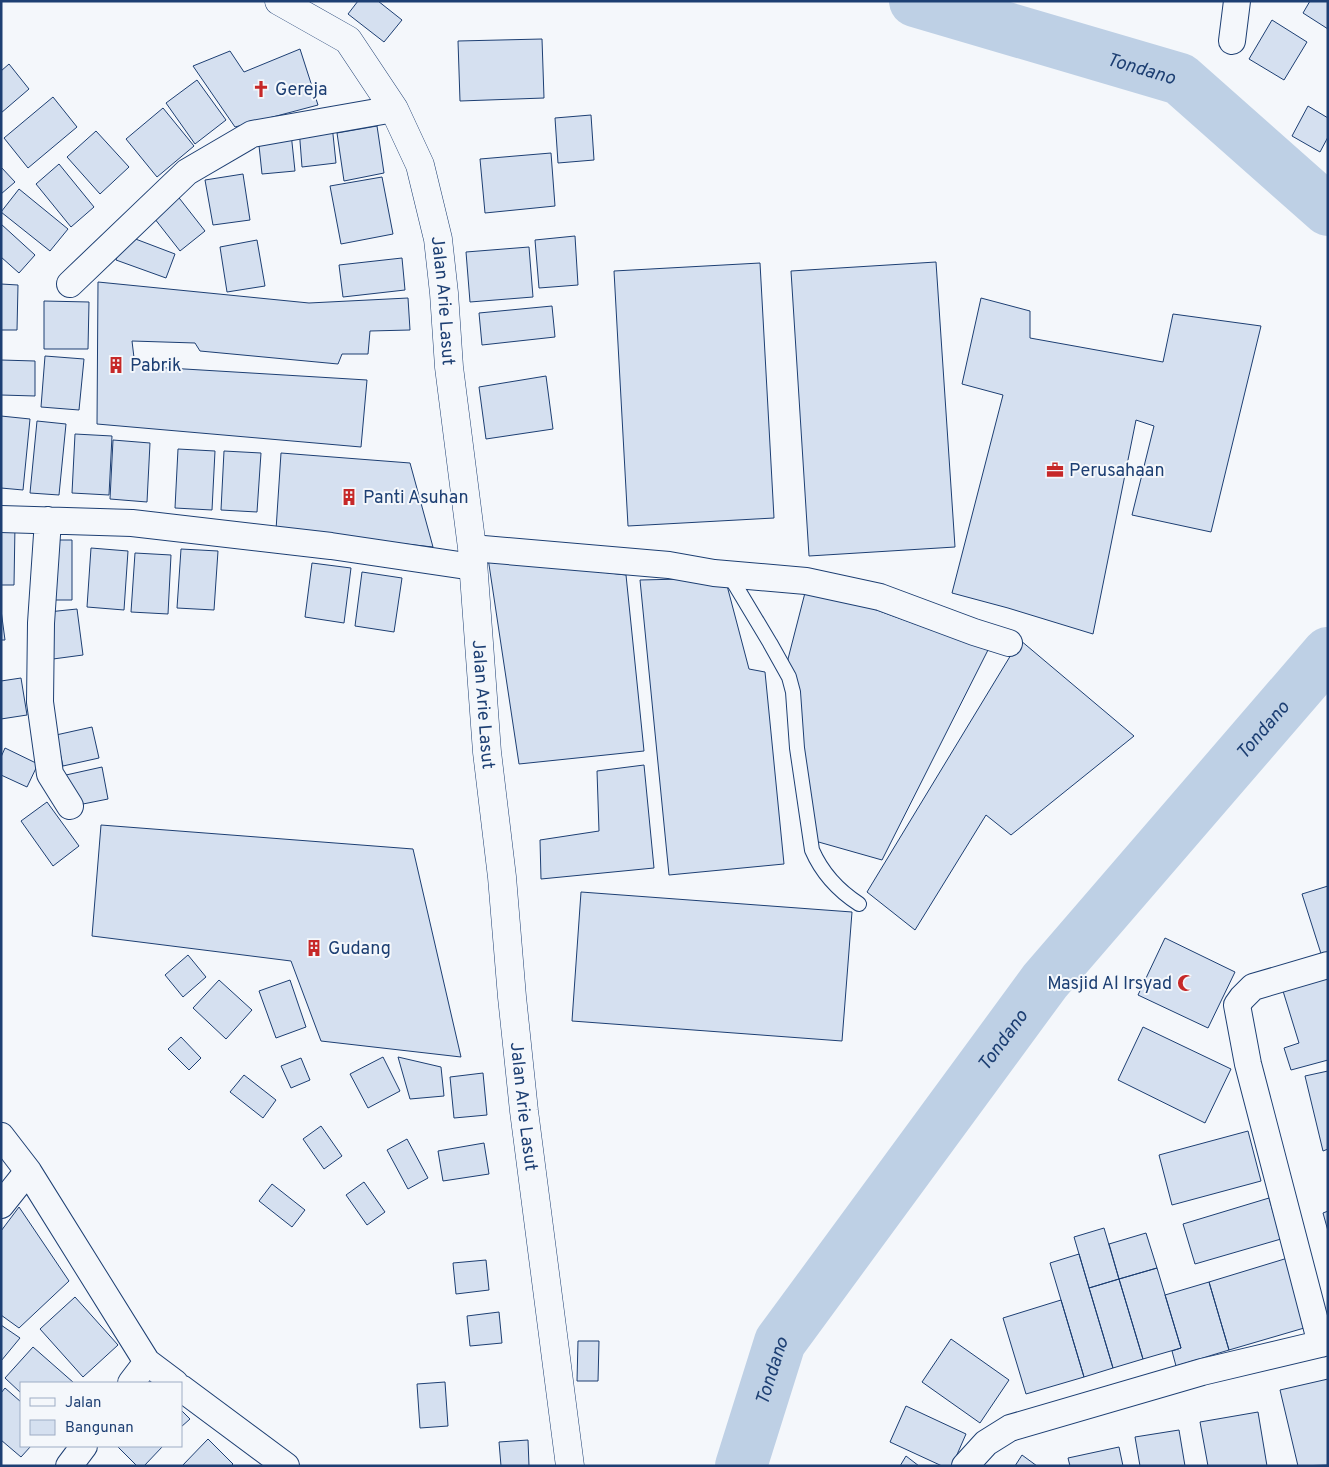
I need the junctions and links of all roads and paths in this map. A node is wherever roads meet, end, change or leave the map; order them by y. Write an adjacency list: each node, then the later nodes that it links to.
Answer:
1 (279, 1): 4 (main road, Jalan Arie Lasut)
2 (1237, 1): 3 (street)
3 (1232, 41)
4 (394, 109): 5 (street); 8 (main road, Jalan Arie Lasut)
5 (70, 284)
6 (1, 518): 7 (street)
7 (48, 520): 8 (street); 11 (street)
8 (473, 558): 9 (street); 25 (main road, Jalan Arie Lasut)
9 (728, 573): 10 (street); 12 (lane)
10 (1008, 643)
11 (70, 806)
12 (859, 904)
13 (1328, 964): 17 (street)
14 (1, 1136): 15 (street)
15 (28, 1171): 16 (street); 18 (street)
16 (1, 1205)
17 (1324, 1343): 26 (street)
18 (147, 1362): 19 (street); 20 (street)
19 (132, 1382)
20 (174, 1382)
21 (182, 1389): 24 (street)
22 (83, 1447): 23 (street)
23 (69, 1466)
24 (286, 1466)
25 (570, 1466)
26 (965, 1466)

